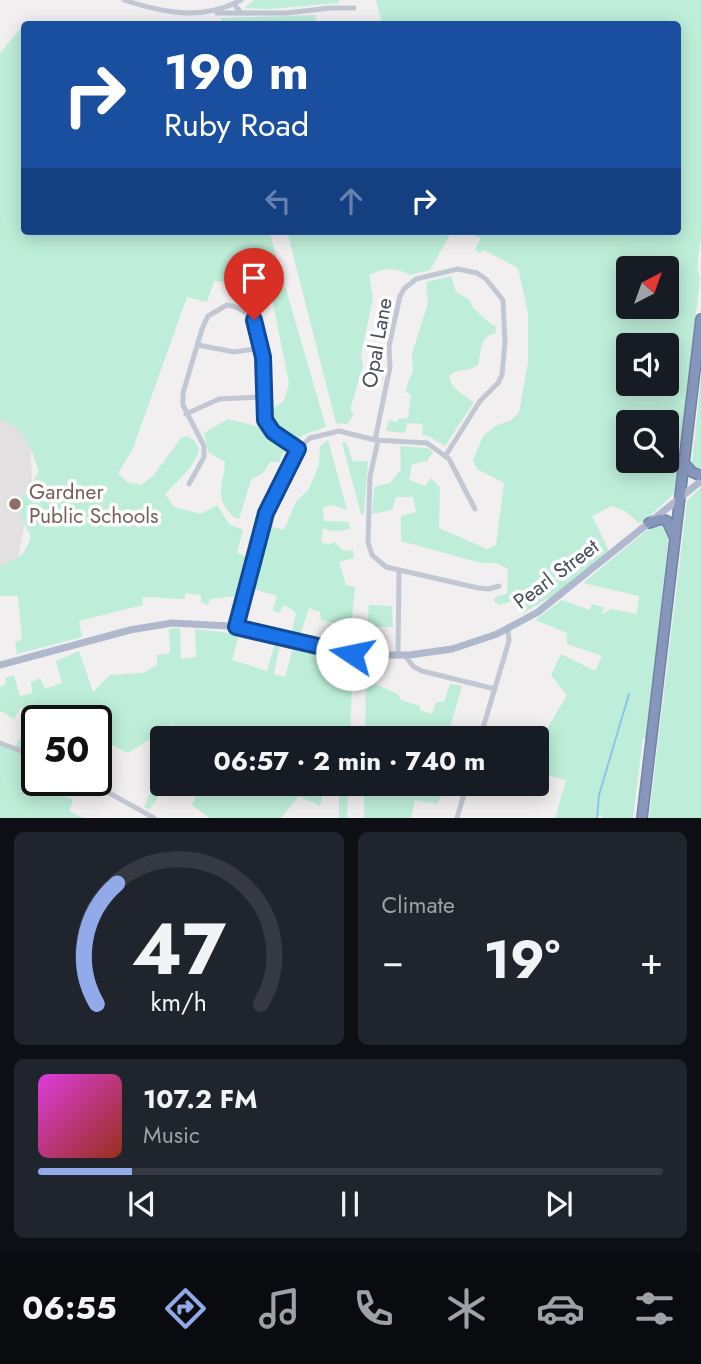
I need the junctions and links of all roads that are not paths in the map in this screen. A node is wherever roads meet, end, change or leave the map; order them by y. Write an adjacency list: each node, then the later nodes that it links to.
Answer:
1 (124, 0): 5 (street)
2 (241, 0): 3 (street)
3 (234, 4): 5 (street); 6 (street)
4 (354, 8): 6 (street)
5 (206, 13): 6 (street)
6 (241, 13)
7 (701, 319): 15 (highway)
8 (198, 345): 9 (street); 9 (street); 11 (street)
9 (261, 348): 10 (street)
10 (263, 397): 11 (street); 13 (street)
11 (186, 414): 17 (street)
12 (376, 441): 13 (street); 14 (street); 14 (street, Opal Lane); 22 (street)
13 (298, 449): 24 (street)
14 (446, 455): 19 (street)
15 (684, 463): 16 (highway); 18 (highway)
16 (701, 479): 18 (main road, Pearl Street)
17 (189, 484)
18 (680, 498): 20 (main road, Pearl Street); 21 (highway)
19 (475, 509)
20 (649, 523): 21 (highway); 25 (main road, Pearl Street)
21 (675, 542): 36 (highway)
22 (399, 570): 23 (street); 26 (street)
23 (499, 586)
24 (236, 627): 26 (main road, Pearl Street); 27 (main road, Pearl Street)
25 (505, 631): 26 (main road, Pearl Street); 28 (street)
26 (401, 656): 28 (street)
27 (0, 665)
28 (495, 689): 29 (street)
29 (484, 726)
30 (0, 744): 31 (street)
31 (21, 751)
32 (112, 795): 34 (street)
33 (463, 796): 35 (street)
34 (154, 818)
35 (457, 818)
36 (642, 818)

